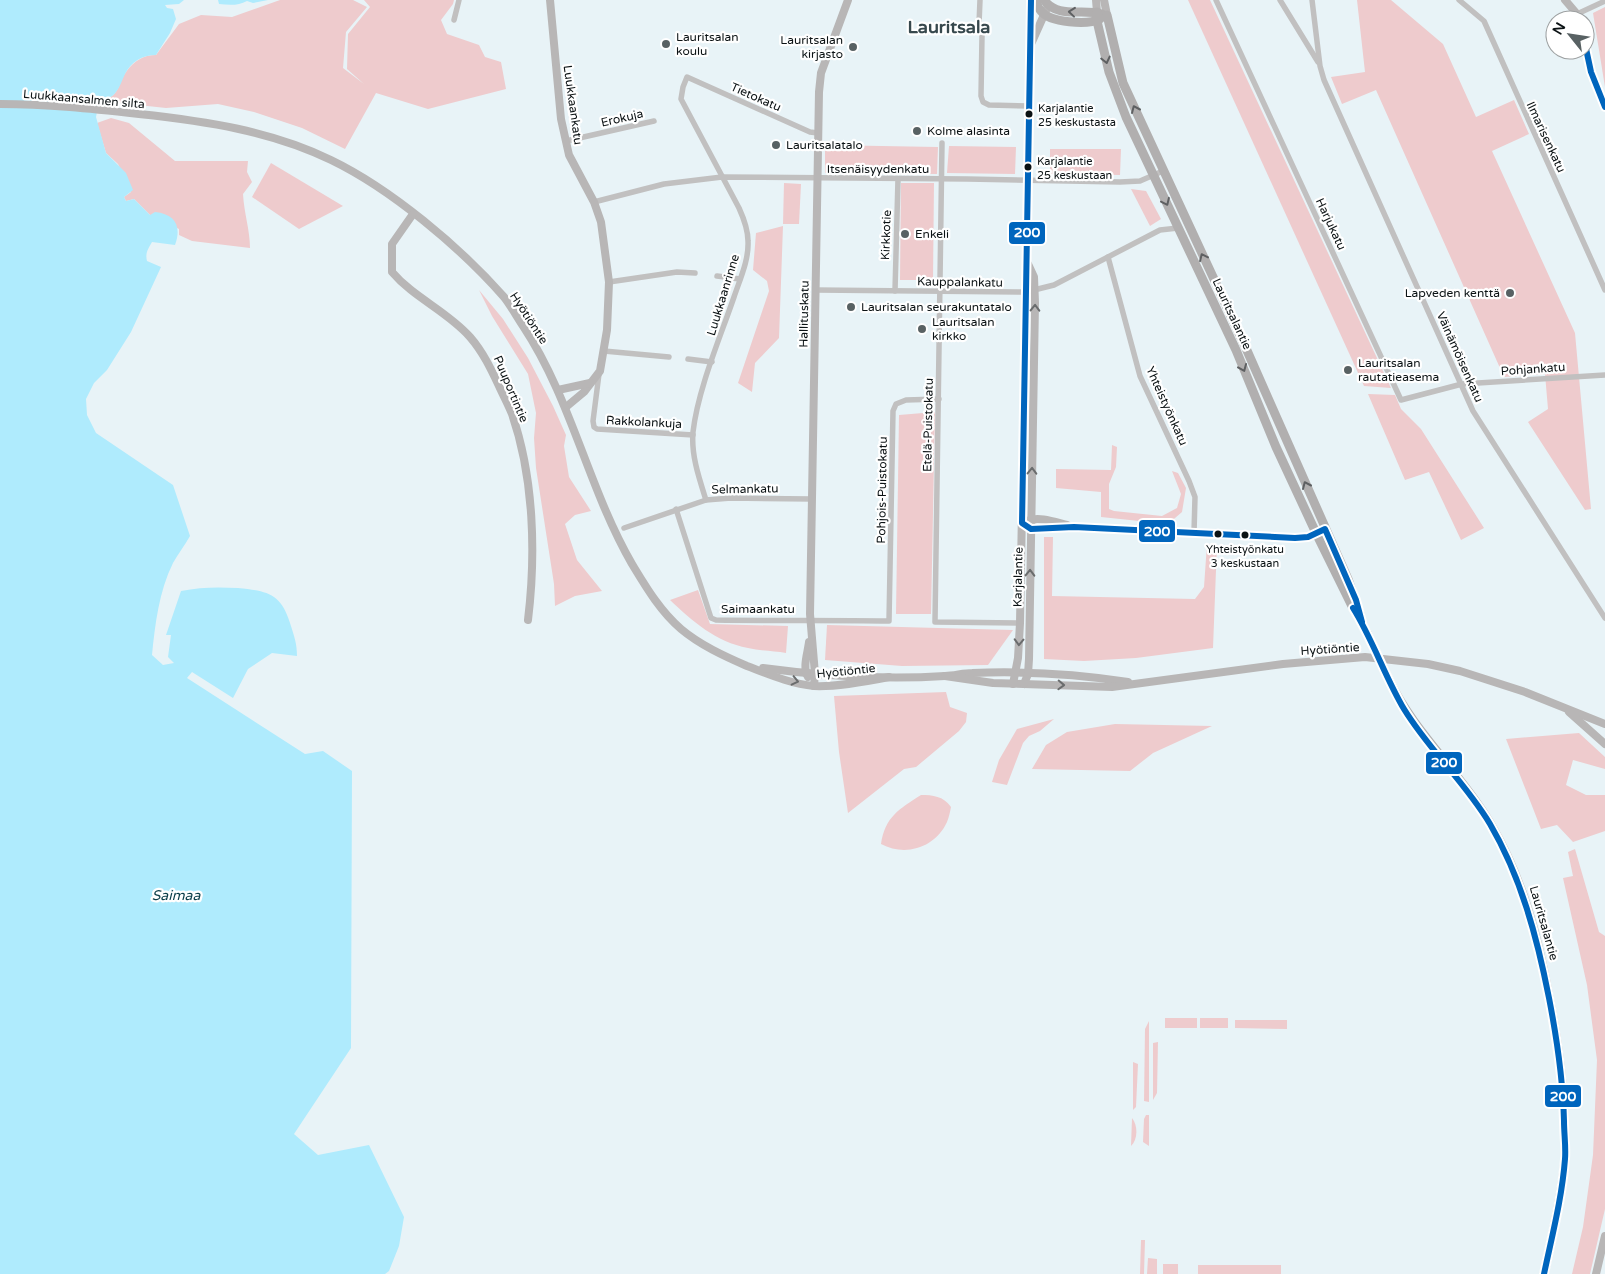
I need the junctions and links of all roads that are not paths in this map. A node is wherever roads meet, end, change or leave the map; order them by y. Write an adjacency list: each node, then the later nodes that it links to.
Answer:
1 (459, 0): 20 (street)
2 (550, 0): 32 (main road, Luukkaankatu)
3 (848, 0): 31 (main road, Hallituskatu)
4 (980, 0): 27 (street)
5 (1030, 0): 21 (main road, Karjalantie)
6 (1096, 0): 19 (main road)
7 (1104, 0): 18 (main road)
8 (1216, 0): 63 (street, Harjukatu)
9 (1280, 0): 24 (street)
10 (1312, 0): 24 (street, Väinämöisenkatu)
11 (1459, 0): 52 (street, Ilmarisenkatu)
12 (1565, 0): 15 (main road)
13 (1043, 2): 17 (main road); 17 (main road, Karjalantie); 19 (main road, one-way to 13)
14 (1605, 2): 16 (street)
15 (1573, 10)
16 (1591, 10)
17 (1042, 12): 19 (main road); 21 (main road, Karjalantie); 22 (main road, Karjalantie)
18 (1107, 15): 19 (main road); 34 (main road, Lauritsalantie, one-way to 18)
19 (1097, 16): 35 (main road, Lauritsalantie, one-way to 35)
20 (454, 20)
21 (1030, 26): 22 (main road, Karjalantie)
22 (1030, 46): 27 (main road, Karjalantie)
23 (1588, 60): 28 (main road)
24 (1320, 66): 63 (street, Väinämöisenkatu)
25 (687, 78): 31 (street, Tietokatu); 36 (street, Luukkaanrinne)
26 (0, 104): 29 (main road, Luukkaansalmen silta)
27 (1030, 106): 40 (main road, Karjalantie)
28 (1605, 107)
29 (165, 117): 42 (main road, Hyötiöntie)
30 (654, 121): 32 (street, Erokuja)
31 (818, 133): 37 (main road, Hallituskatu)
32 (566, 141): 41 (main road, Luukkaankatu)
33 (942, 143): 39 (street, Etelä-Puistokatu)
34 (1163, 172): 35 (street, Itsenäisyydenkatu); 76 (main road, Lauritsalantie, one-way to 34)
35 (1154, 176): 40 (street, Itsenäisyydenkatu); 43 (main road, Lauritsalantie, one-way to 43)
36 (722, 177): 37 (street, Itsenäisyydenkatu); 41 (street, Itsenäisyydenkatu); 48 (street, Luukkaanrinne)
37 (817, 178): 38 (street, Itsenäisyydenkatu); 50 (main road, Hallituskatu)
38 (898, 179): 39 (street, Itsenäisyydenkatu); 53 (street, Kirkkotie)
39 (943, 179): 40 (street, Itsenäisyydenkatu); 54 (street, Etelä-Puistokatu)
40 (1028, 182): 45 (main road, Karjalantie)
41 (594, 202): 49 (main road, Luukkaankatu)
42 (413, 214): 64 (main road, Hyötiöntie); 80 (main road, Puuportintie)
43 (1178, 228): 44 (street, Kauppalankatu); 78 (main road, Lauritsalantie, one-way to 78)
44 (1108, 257): 51 (street, Kauppalankatu); 77 (street, Yhteistyönkatu)
45 (1027, 262): 51 (main road, Karjalantie); 55 (main road, Karjalantie)
46 (694, 273): 49 (street)
47 (717, 276): 48 (street)
48 (740, 279): 59 (street, Luukkaanrinne)
49 (609, 282): 56 (main road, Luukkaankatu)
50 (816, 290): 53 (street, Kauppalankatu); 68 (main road, Hallituskatu)
51 (1035, 290): 55 (street, Kauppalankatu); 71 (main road, Karjalantie, one-way to 51)
52 (1605, 290)
53 (895, 291): 54 (street, Kauppalankatu)
54 (941, 292): 55 (street, Kauppalankatu); 65 (street, Etelä-Puistokatu)
55 (1026, 292): 72 (main road, Karjalantie)
56 (604, 351): 57 (street); 60 (main road, Luukkaankatu)
57 (669, 358)
58 (688, 359): 59 (street)
59 (712, 362): 67 (street, Luukkaanrinne)
60 (600, 371): 62 (main road, Luukkaankatu); 67 (street, Rakkolankuja)
61 (1605, 375): 63 (street, Pohjankatu)
62 (592, 383): 64 (main road); 66 (main road, Luukkaankatu)
63 (1462, 384): 79 (street, Väinämöisenkatu)
64 (558, 390): 66 (main road, Hyötiöntie)
65 (939, 399): 82 (street, Pohjois-Puistokatu); 84 (street, Etelä-Puistokatu)
66 (566, 407): 86 (main road, Hyötiöntie)
67 (693, 434): 69 (street, Luukkaanrinne)
68 (812, 499): 69 (street, Selmankatu); 81 (main road, Hallituskatu)
69 (706, 500): 70 (street, Selmankatu)
70 (676, 509): 74 (street, Selmankatu); 81 (street, Saimaankatu)
71 (1031, 519): 72 (main road); 73 (main road); 75 (main road, Karjalantie)
72 (1022, 523): 75 (main road); 84 (main road, Karjalantie)
73 (1074, 527): 75 (main road); 77 (main road)
74 (624, 528)
75 (1031, 529): 90 (main road, Karjalantie, one-way to 75)
76 (1325, 529): 78 (main road); 83 (main road, Lauritsalantie)
77 (1194, 533): 78 (main road)
78 (1316, 534): 83 (main road, Lauritsalantie)
79 (1604, 615)
80 (528, 620)
81 (810, 620): 82 (street, Saimaankatu); 85 (main road, Hallituskatu)
82 (889, 621)
83 (1362, 622): 101 (main road, Lauritsalantie, bridge)
84 (1020, 624): 89 (main road, Karjalantie, one-way to 89)
85 (811, 633): 87 (main road, Hallituskatu); 88 (main road, Hallituskatu)
86 (748, 666): 87 (main road, Hyötiöntie); 96 (main road, Hyötiöntie, one-way to 96)
87 (806, 674): 88 (main road, Hyötiöntie); 96 (main road)
88 (815, 674): 92 (main road, Hyötiöntie); 96 (main road, Hallituskatu)
89 (1016, 674): 90 (main road, Hyötiöntie); 91 (main road, Hyötiöntie); 93 (main road, Karjalantie)
90 (1028, 674): 94 (main road, Karjalantie); 95 (main road, Hyötiöntie)
91 (945, 676): 92 (main road, Hyötiöntie); 93 (main road, Hyötiöntie)
92 (889, 677): 96 (main road, Hyötiöntie)
93 (1013, 684): 94 (main road, Hyötiöntie)
94 (1024, 684): 95 (main road, Hyötiöntie, one-way to 95)
95 (1138, 684): 97 (main road, Hyötiöntie)
96 (814, 686)
97 (1564, 707): 98 (main road, Hyötiöntie); 99 (main road)
98 (1605, 724)
99 (1605, 744)
100 (1605, 1236): 102 (main road)
101 (1544, 1274)
102 (1596, 1274)

